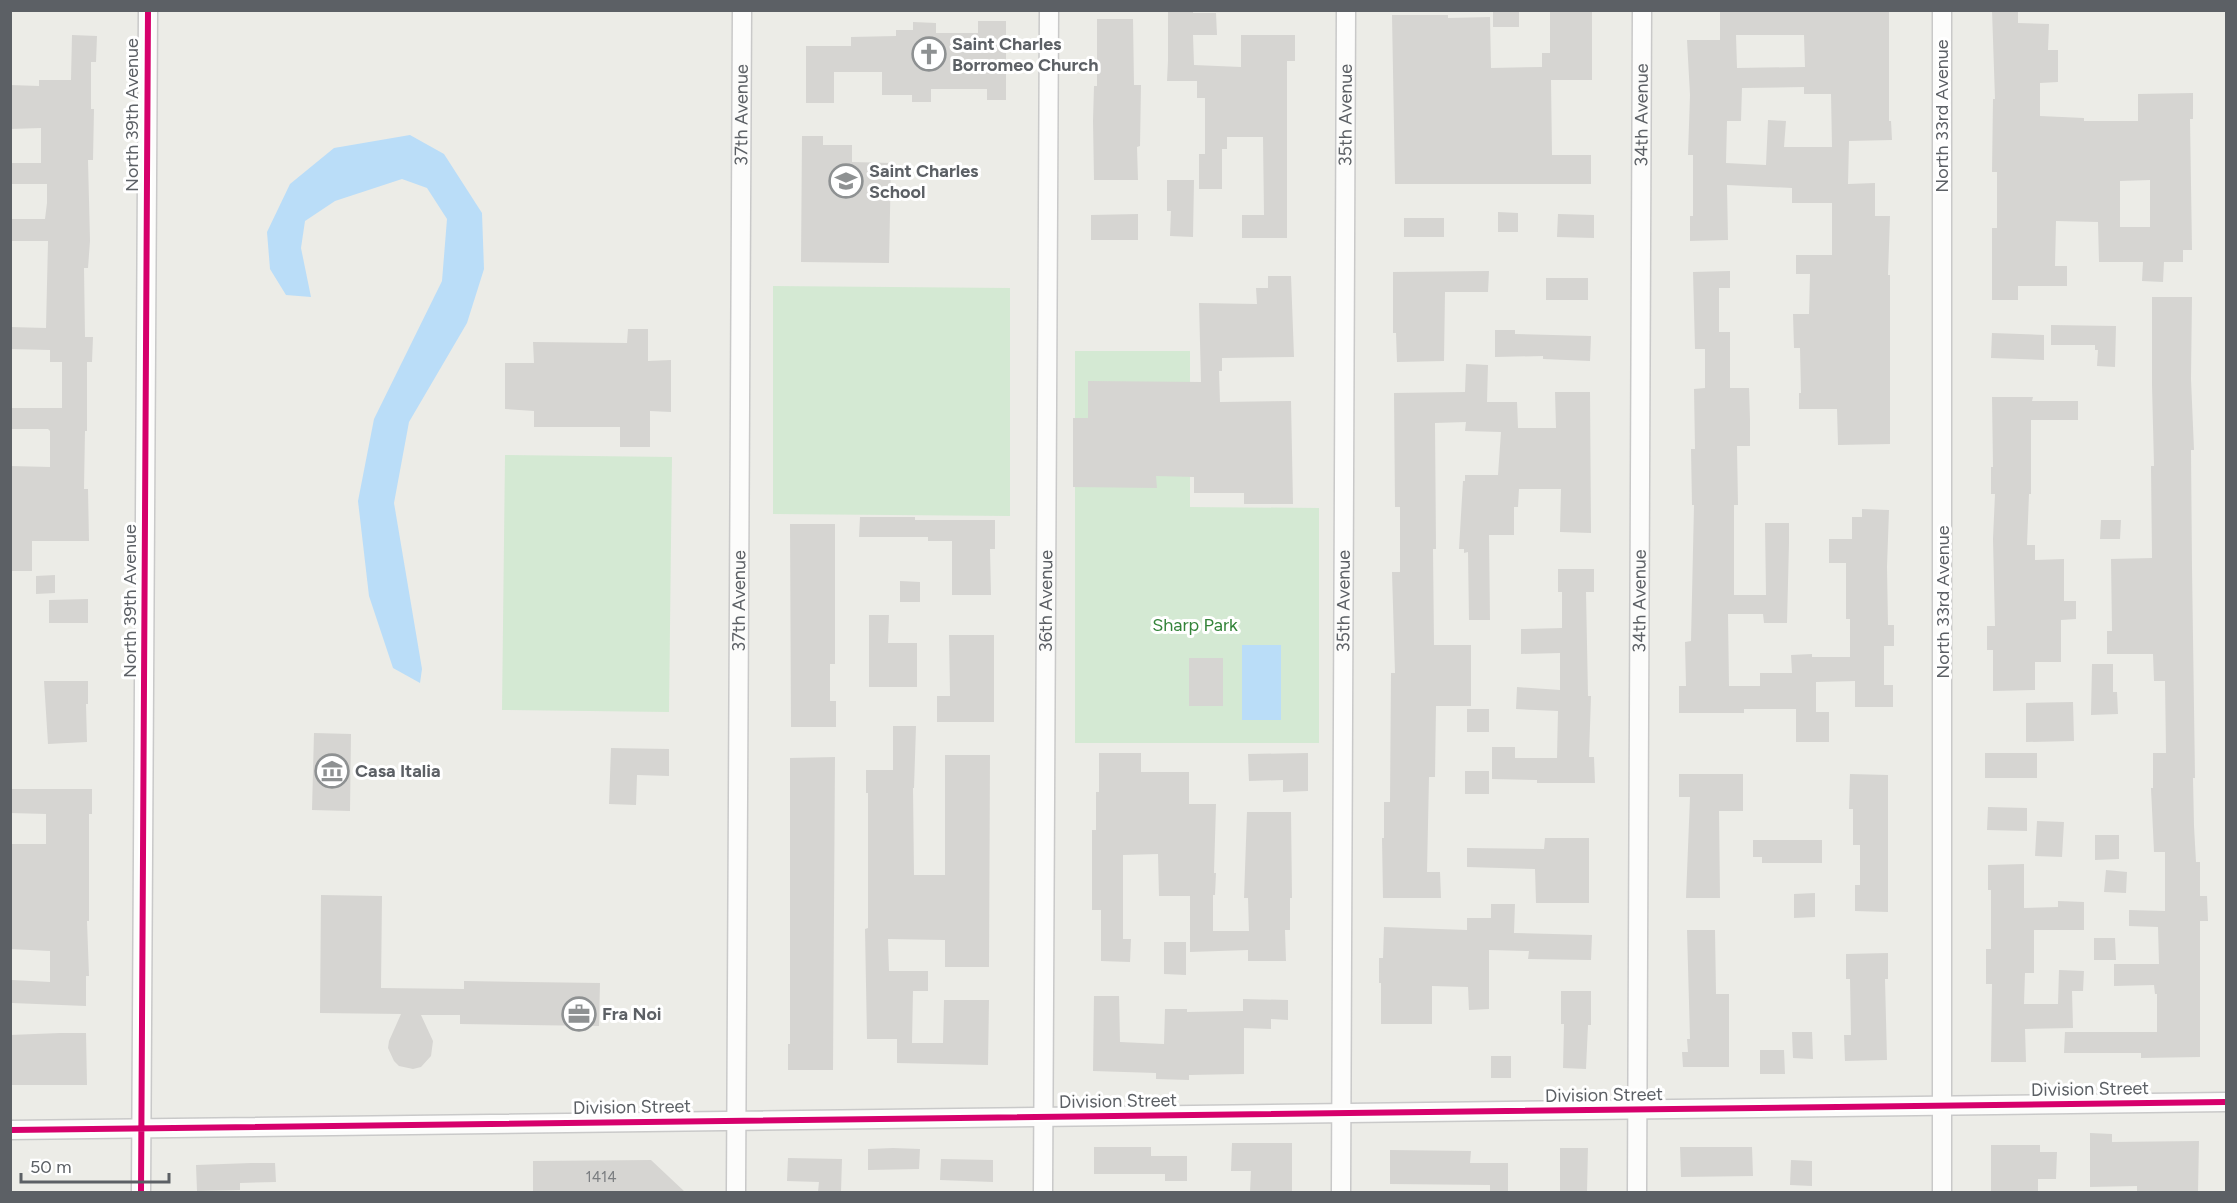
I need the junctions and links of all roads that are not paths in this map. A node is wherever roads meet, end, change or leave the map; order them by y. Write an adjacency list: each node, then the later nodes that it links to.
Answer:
1 (148, 10): 13 (street, North 39th Avenue)
2 (742, 10): 12 (street, 37th Avenue)
3 (1049, 10): 11 (street, 36th Avenue)
4 (1346, 10): 10 (street, 35th Avenue)
5 (1642, 10): 9 (street, 34th Avenue)
6 (1942, 10): 8 (street, North 33rd Avenue)
7 (2226, 1102): 8 (street, Division Street)
8 (1943, 1105): 9 (street, Division Street); 20 (street, North 33rd Avenue)
9 (1636, 1109): 10 (street, Division Street); 19 (street, 34th Avenue)
10 (1342, 1113): 11 (street, Division Street); 18 (street, 35th Avenue)
11 (1044, 1117): 12 (street, Division Street); 17 (street, 36th Avenue)
12 (736, 1120): 13 (street, Division Street); 16 (street, 37th Avenue)
13 (141, 1128): 14 (street, Division Street); 15 (street, North 39th Avenue)
14 (10, 1130)
15 (141, 1192)
16 (736, 1192)
17 (1043, 1192)
18 (1341, 1192)
19 (1637, 1192)
20 (1942, 1192)

